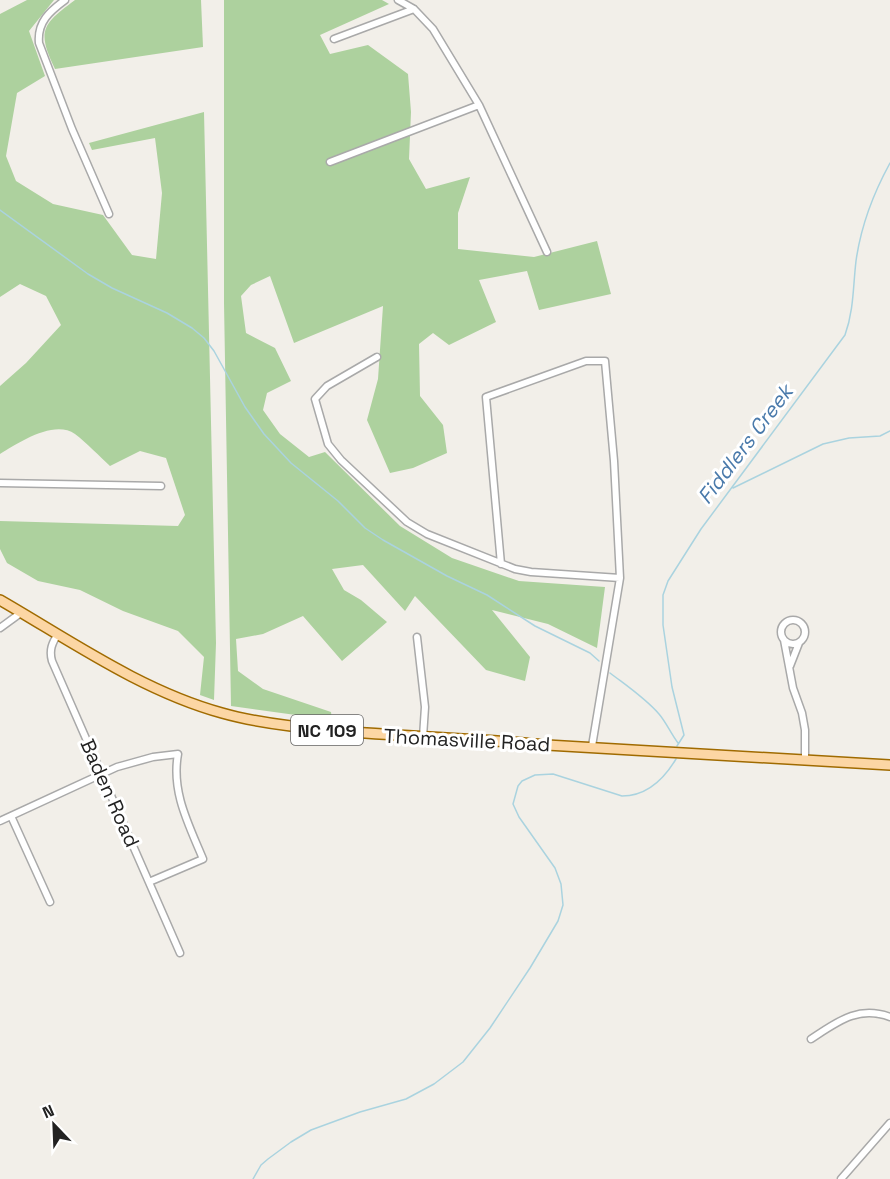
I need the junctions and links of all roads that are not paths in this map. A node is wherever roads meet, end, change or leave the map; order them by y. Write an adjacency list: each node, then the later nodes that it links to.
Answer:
1 (66, 0): 7 (street)
2 (398, 0): 3 (street)
3 (414, 9): 4 (street); 5 (street)
4 (334, 39)
5 (479, 105): 6 (street); 8 (street)
6 (330, 162)
7 (109, 214)
8 (546, 252)
9 (377, 357): 12 (street)
10 (0, 483): 11 (street)
11 (161, 486)
12 (501, 564): 13 (street); 13 (street)
13 (620, 578): 23 (street)
14 (0, 600): 15 (main road, Thomasville Road / NC 109)
15 (22, 612): 16 (street); 17 (main road, Thomasville Road / NC 109)
16 (0, 628)
17 (58, 634): 22 (main road, Thomasville Road / NC 109); 26 (street, Baden Road)
18 (417, 636): 22 (street)
19 (784, 640): 20 (street); 20 (street); 21 (street)
20 (801, 640): 21 (street)
21 (790, 667): 24 (street)
22 (423, 737): 23 (main road, Thomasville Road / NC 109)
23 (592, 746): 24 (main road, Thomasville Road / NC 109)
24 (805, 760): 25 (main road, Thomasville Road / NC 109)
25 (890, 765)
26 (102, 774): 27 (street); 29 (street, Baden Road); 29 (street)
27 (11, 816): 28 (street); 30 (street)
28 (0, 821)
29 (149, 882): 31 (street, Baden Road)
30 (50, 902)
31 (180, 953)
32 (890, 1017): 33 (street)
33 (811, 1039)
34 (890, 1123): 35 (street)
35 (842, 1179)

